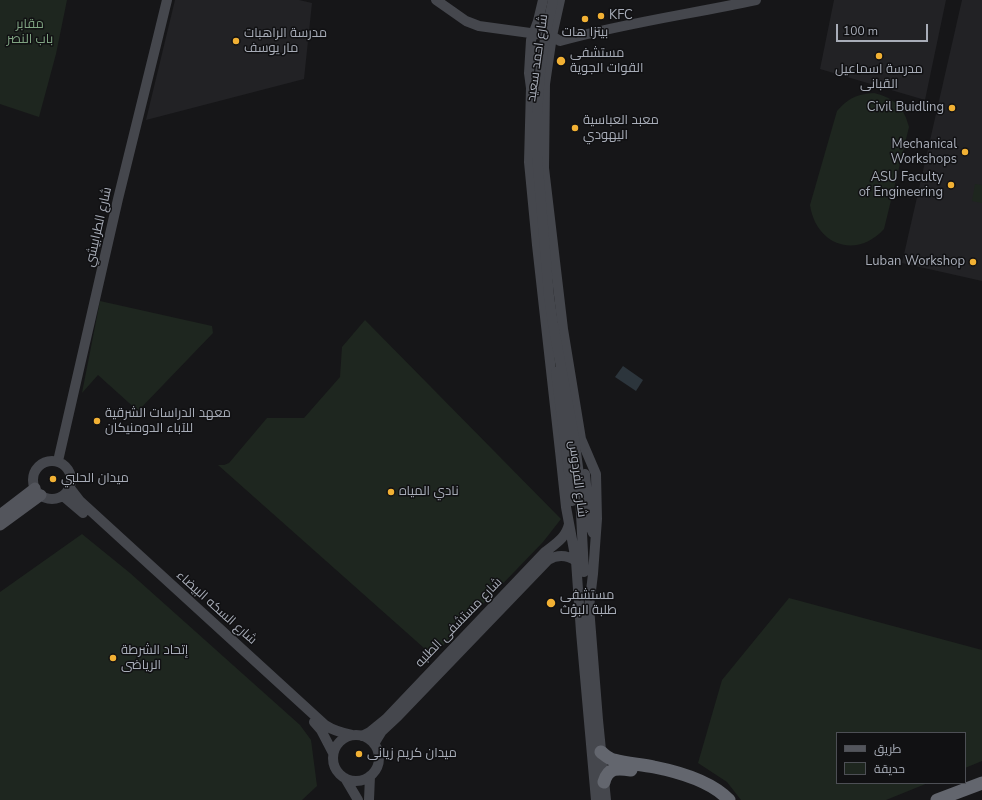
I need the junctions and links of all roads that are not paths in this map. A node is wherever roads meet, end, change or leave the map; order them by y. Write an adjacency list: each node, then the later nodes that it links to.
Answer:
1 (167, 0): 12 (main road, شارع الطرابيشي)
2 (436, 0): 8 (main road)
3 (543, 0): 8 (main road, شارع احمد سعيد)
4 (549, 0): 13 (main road, bridge)
5 (552, 0): 13 (main road, bridge)
6 (560, 0): 9 (main road, شارع احمد سعيد)
7 (756, 0): 9 (main road)
8 (533, 34): 9 (main road); 10 (main road, شارع احمد سعيد)
9 (552, 36): 11 (main road, شارع احمد سعيد)
10 (529, 162): 13 (main road, شارع الفردوس)
11 (544, 168): 21 (main road, شارع الفردوس)
12 (58, 461): 14 (main road); 15 (main road)
13 (570, 473): 19 (main road); 21 (main road); 23 (main road)
14 (70, 488): 16 (main road); 24 (main road, شارع السكه البيضاء)
15 (38, 492): 16 (main road); 17 (main road)
16 (63, 496): 27 (main road, شارع السكه البيضاء)
17 (15, 509): 18 (main road); 20 (main road)
18 (0, 515)
19 (570, 523): 22 (main road, شارع الفردوس); 24 (main road, شارع مستشفى الطلبه)
20 (0, 525)
21 (596, 536): 23 (main road, شارع الفردوس)
22 (576, 561): 25 (main road, شارع مستشفى الطلبه); 34 (main road, شارع الفردوس)
23 (589, 601): 26 (main road, شارع الفردوس)
24 (357, 735): 25 (main road); 27 (main road)
25 (374, 744): 28 (main road)
26 (601, 752): 30 (main road, شارع الفردوس); 37 (highway)
27 (333, 753): 29 (main road)
28 (370, 776): 29 (main road); 33 (main road)
29 (345, 778): 32 (main road)
30 (604, 782): 35 (main road, شارع الفردوس); 36 (highway)
31 (982, 783): 38 (highway)
32 (358, 800)
33 (369, 800)
34 (596, 800)
35 (606, 800)
36 (721, 800)
37 (729, 800)
38 (937, 800)

